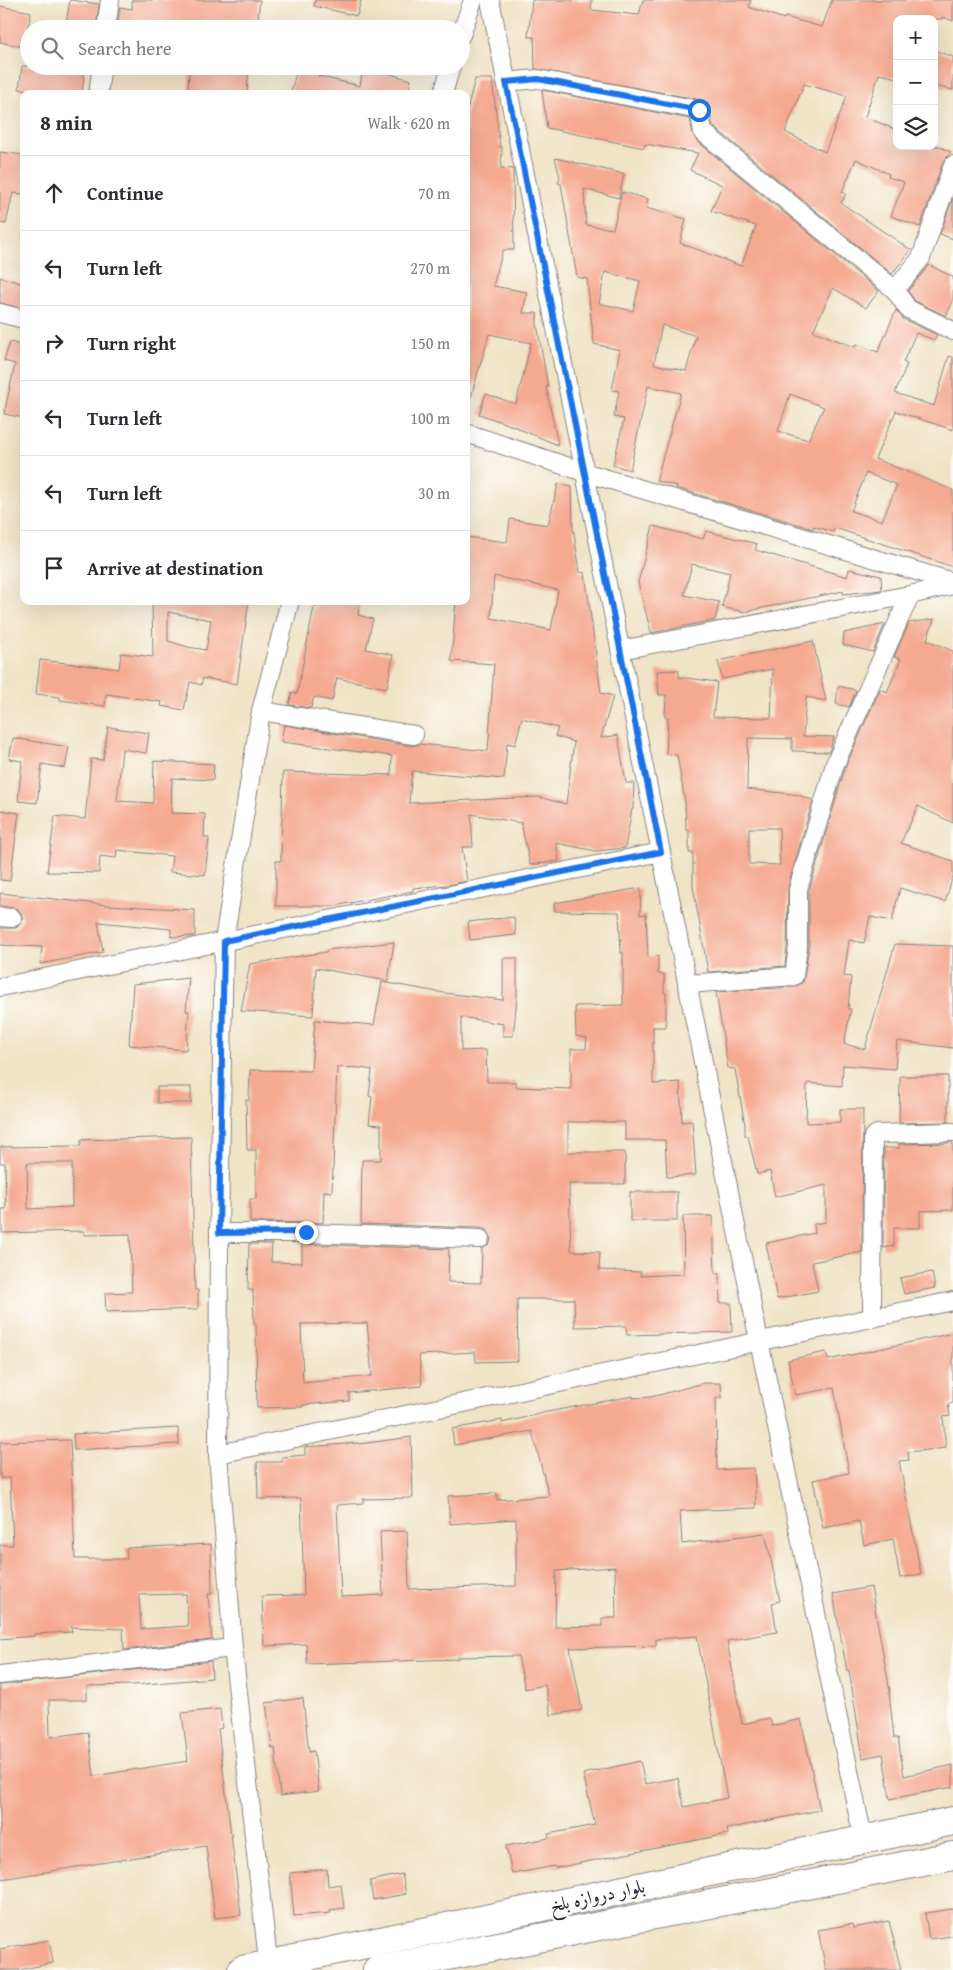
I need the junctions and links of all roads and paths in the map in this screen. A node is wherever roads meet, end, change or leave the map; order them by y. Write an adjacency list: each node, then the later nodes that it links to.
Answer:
1 (110, 0): 4 (street)
2 (473, 0): 5 (street)
3 (490, 0): 8 (street)
4 (107, 20)
5 (466, 20)
6 (101, 75): 9 (street)
7 (448, 75): 10 (street)
8 (506, 82): 12 (street); 17 (street)
9 (99, 90)
10 (443, 90)
11 (953, 165): 12 (street)
12 (894, 290): 15 (street)
13 (0, 313): 14 (street)
14 (20, 318)
15 (953, 331)
16 (470, 434): 17 (street)
17 (584, 472): 18 (street); 21 (street)
18 (953, 584): 19 (street)
19 (910, 594): 21 (street); 26 (street)
20 (289, 605): 22 (street)
21 (620, 650): 24 (street)
22 (261, 711): 23 (street); 25 (street)
23 (414, 735)
24 (661, 852): 25 (street); 26 (street)
25 (224, 941): 27 (street); 29 (street)
26 (687, 984): 33 (street)
27 (0, 987)
28 (953, 1132): 32 (street)
29 (219, 1233): 30 (street); 34 (street)
30 (480, 1239)
31 (953, 1301): 32 (street)
32 (872, 1318): 33 (street)
33 (759, 1341): 34 (street); 38 (street)
34 (218, 1454): 35 (street)
35 (233, 1648): 36 (street); 40 (street)
36 (0, 1675)
37 (953, 1821): 38 (main road, بلوار دروازه بلخ)
38 (863, 1838): 40 (main road, بلوار دروازه بلخ)
39 (953, 1856): 42 (main road, بلوار دروازه بلخ)
40 (269, 1967): 41 (main road, بلوار دروازه بلخ)
41 (242, 1970)
42 (378, 1970)

